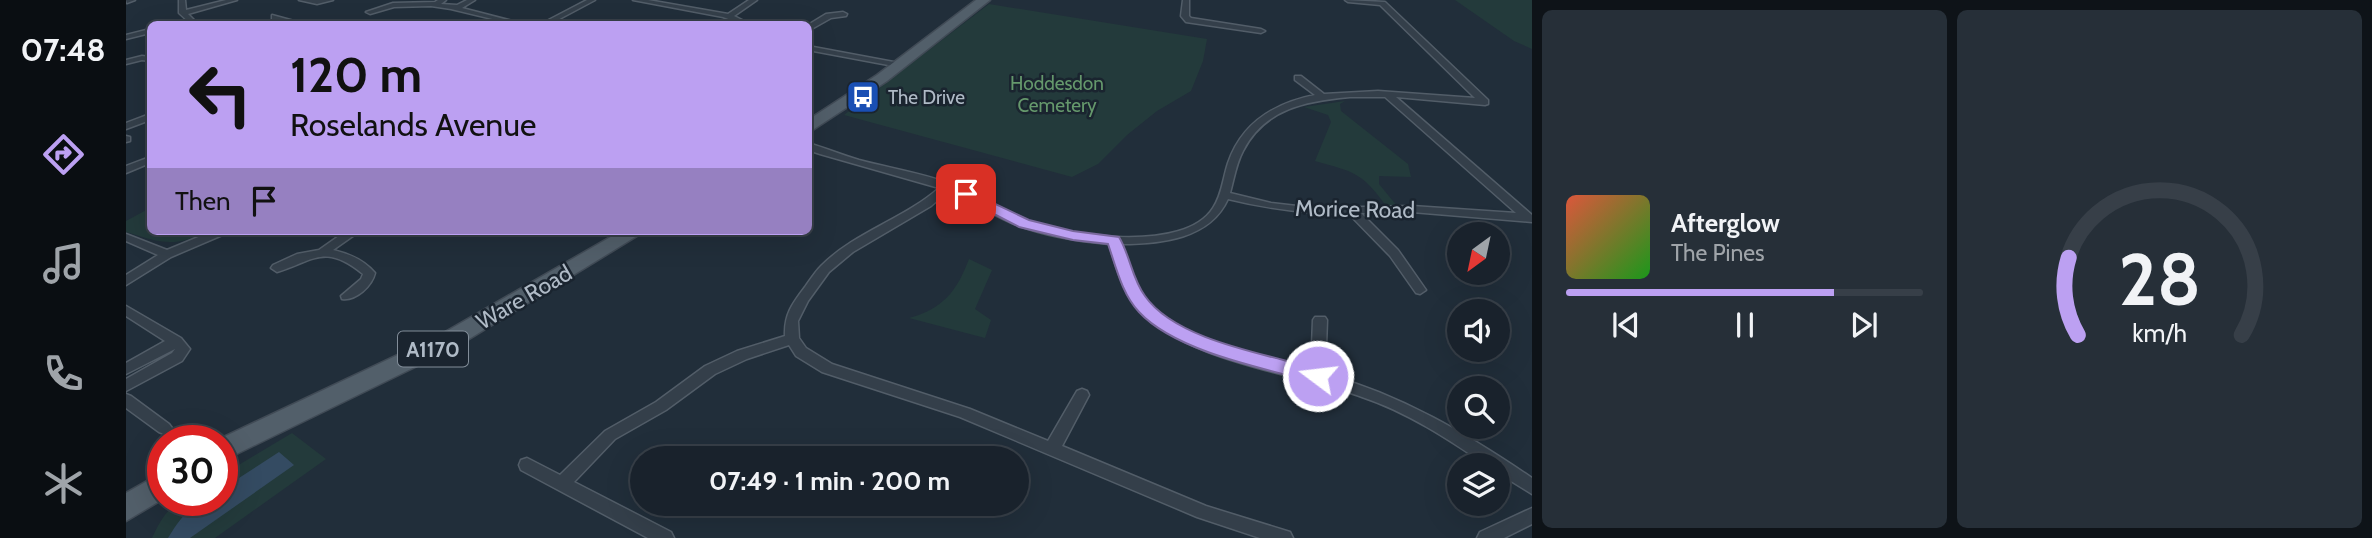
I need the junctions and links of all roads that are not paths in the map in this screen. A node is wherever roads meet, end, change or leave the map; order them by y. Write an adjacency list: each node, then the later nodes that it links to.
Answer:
1 (182, 0): 18 (street)
2 (234, 0): 18 (street)
3 (302, 0): 4 (street)
4 (330, 0)
5 (443, 0): 15 (street)
6 (472, 0): 16 (street)
7 (592, 0): 25 (street)
8 (636, 0): 13 (street)
9 (754, 0): 20 (street)
10 (984, 0): 34 (main road)
11 (1186, 0): 28 (street)
12 (1348, 0): 14 (street)
13 (663, 2): 20 (street)
14 (1381, 2): 38 (street)
15 (433, 4): 16 (street); 17 (street)
16 (456, 8): 24 (street)
17 (370, 12)
18 (183, 13): 22 (street)
19 (843, 14): 27 (street)
20 (729, 16): 26 (street)
21 (275, 17): 23 (street)
22 (191, 21)
23 (290, 21)
24 (505, 21)
25 (551, 21)
26 (740, 21)
27 (812, 26)
28 (1261, 30)
29 (147, 32): 30 (street)
30 (127, 36)
31 (812, 49): 34 (street)
32 (147, 59): 33 (street)
33 (126, 62)
34 (900, 65): 40 (main road)
35 (1298, 78): 37 (street)
36 (1388, 95): 37 (street); 38 (street); 48 (street)
37 (1324, 98): 46 (street)
38 (1486, 103)
39 (147, 118): 41 (street)
40 (812, 125)
41 (126, 126)
42 (812, 147): 45 (street)
43 (147, 161): 44 (street)
44 (126, 170)
45 (947, 186): 52 (street); 62 (street)
46 (1226, 195): 47 (street, Morice Road); 52 (street)
47 (1353, 212): 48 (street, Morice Road); 58 (street)
48 (1530, 219)
49 (213, 235): 55 (street)
50 (349, 235): 54 (street)
51 (628, 235): 70 (main road, Ware Road / A1170)
52 (1114, 240): 65 (street)
53 (129, 242): 55 (street)
54 (324, 251): 56 (street); 59 (street)
55 (167, 254): 57 (street)
56 (276, 268)
57 (126, 281)
58 (1420, 290)
59 (347, 296)
60 (126, 310): 63 (street)
61 (1321, 320): 65 (street)
62 (792, 340): 71 (street); 73 (street)
63 (176, 341): 64 (street); 66 (street)
64 (126, 369)
65 (1318, 376): 74 (street)
66 (126, 386)
67 (1082, 395): 71 (street)
68 (126, 400): 69 (street)
69 (160, 425)
70 (238, 442)
71 (1052, 449): 79 (street)
72 (527, 465): 73 (street)
73 (563, 483): 78 (street)
74 (1532, 486)
75 (147, 494): 76 (main road)
76 (126, 508)
77 (1532, 516): 80 (street)
78 (665, 538)
79 (1284, 538)
80 (1486, 538)

